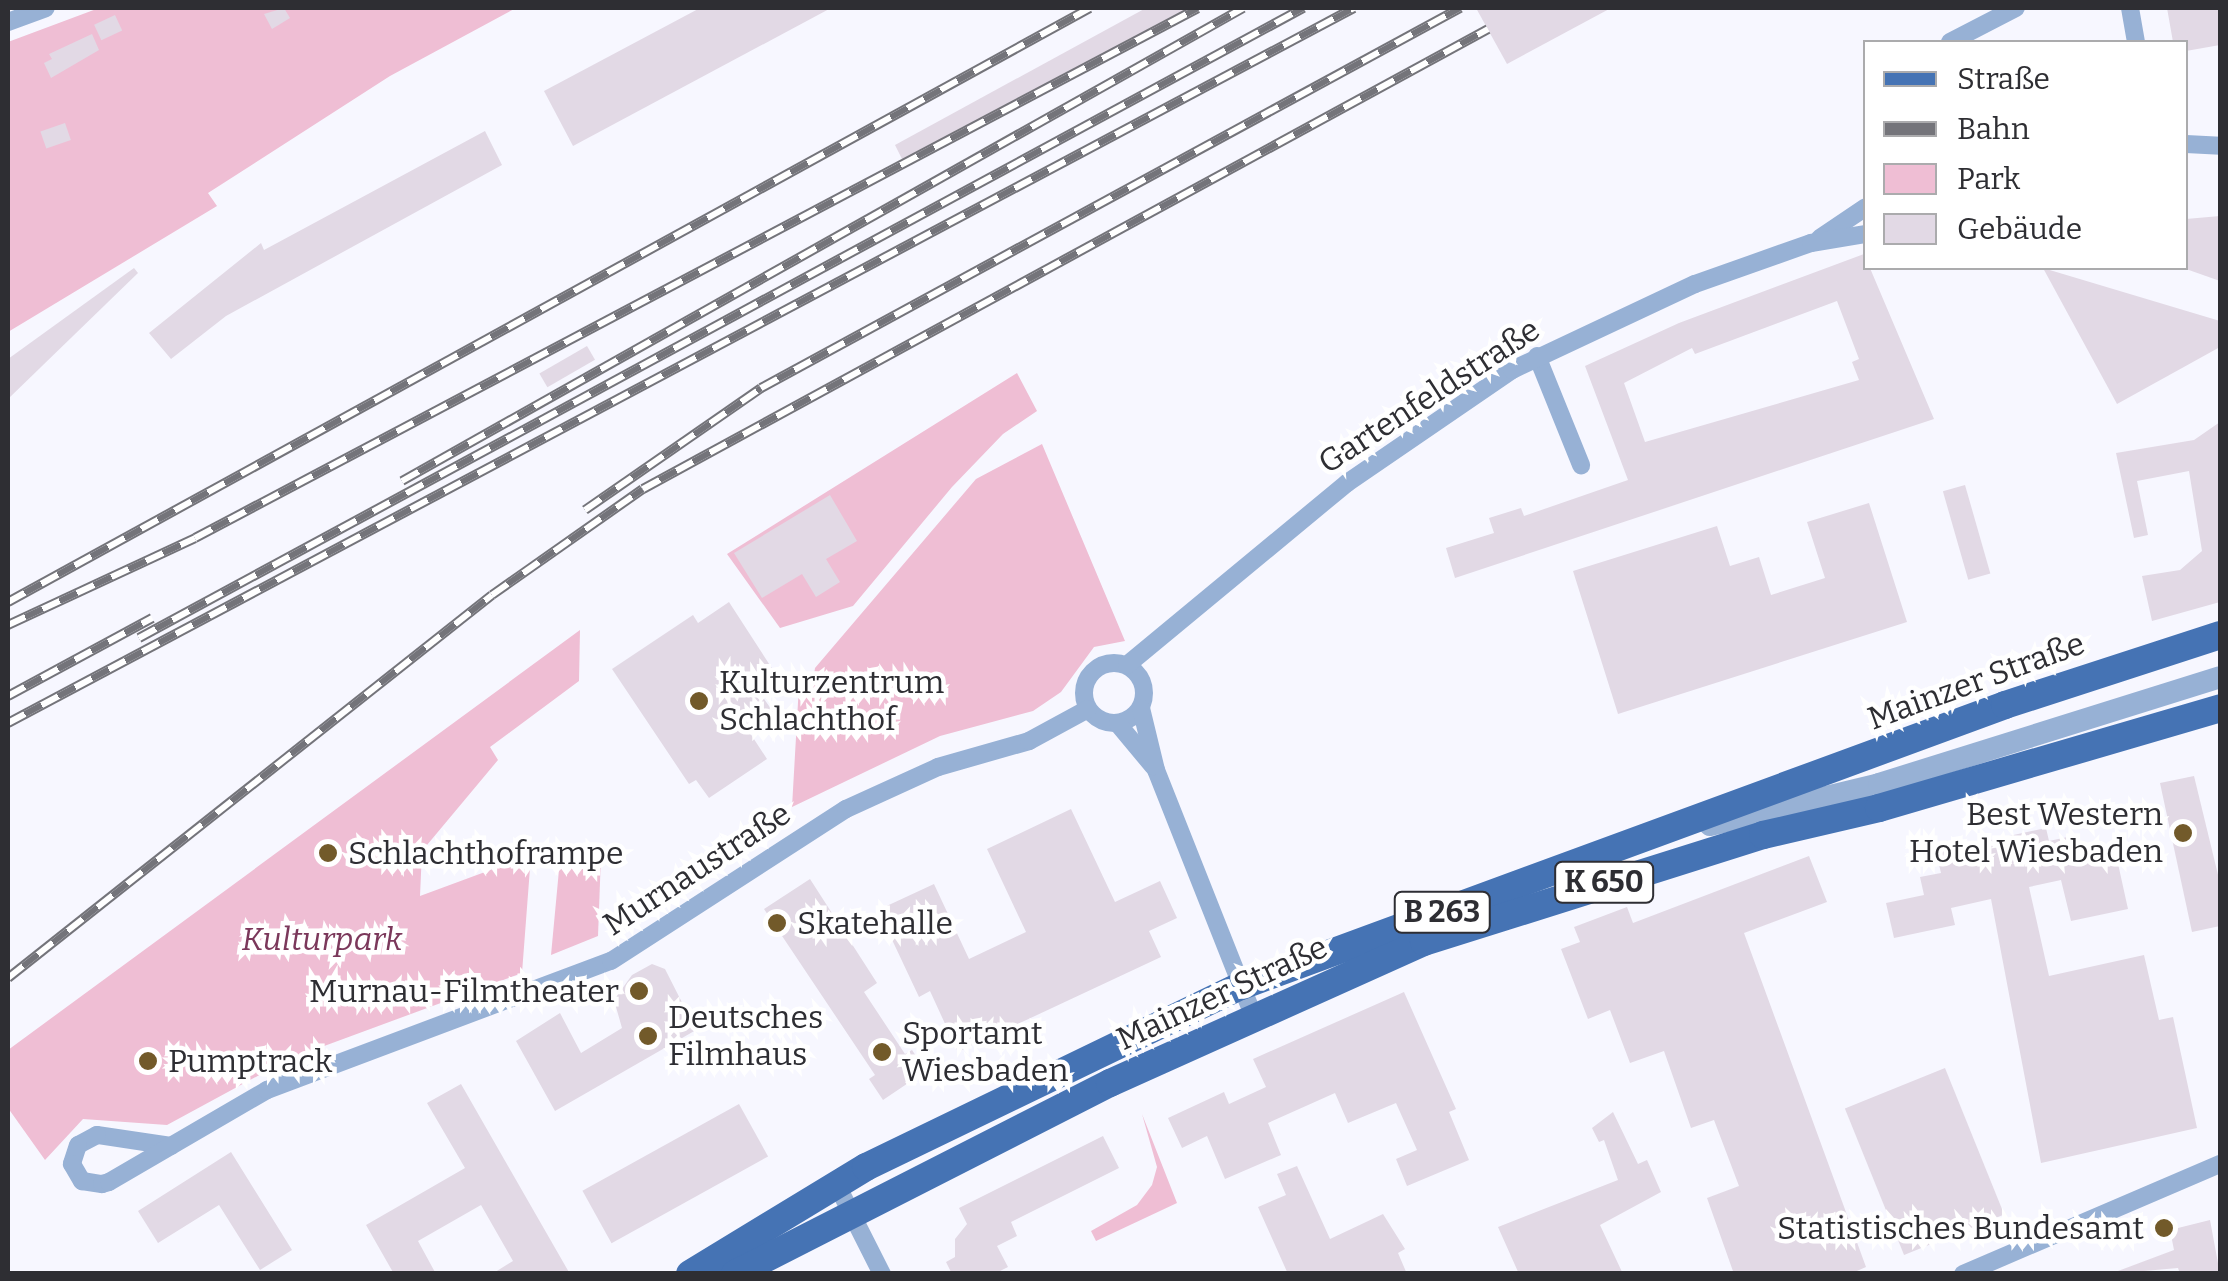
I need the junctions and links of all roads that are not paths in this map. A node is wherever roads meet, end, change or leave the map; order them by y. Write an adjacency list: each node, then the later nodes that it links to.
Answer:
1 (46, 8): 4 (street)
2 (2016, 8): 5 (street)
3 (2130, 8): 6 (street)
4 (8, 22)
5 (1954, 40)
6 (2136, 40)
7 (2188, 144): 8 (street)
8 (2220, 146)
9 (1863, 209): 11 (street, Gartenfeldstraße)
10 (1863, 234): 11 (street, Gartenfeldstraße)
11 (1811, 243): 12 (street, Gartenfeldstraße)
12 (1537, 356): 13 (street); 14 (street, Gartenfeldstraße)
13 (1581, 465)
14 (1170, 634): 16 (street, Gartenfeldstraße); 18 (street, Gartenfeldstraße)
15 (2220, 634): 26 (main road, Mainzer Straße / B 263)
16 (1127, 665): 18 (street); 21 (street)
17 (2220, 676): 24 (street, Mainzer Straße / K 650)
18 (1144, 684): 19 (street)
19 (1141, 708): 22 (street); 23 (street)
20 (2220, 708): 25 (main road, Mainzer Straße)
21 (1088, 709): 22 (street); 30 (street, Murnaustraße)
22 (1118, 724): 23 (street)
23 (1156, 770): 28 (street)
24 (1879, 784): 25 (street, Mainzer Straße / K 650); 26 (street, Mainzer Straße / K 650)
25 (1762, 835): 27 (main road, Mainzer Straße / K 650)
26 (1644, 841): 28 (main road, Mainzer Straße / B 263)
27 (1488, 920): 29 (main road, Mainzer Straße / B 263)
28 (1241, 986): 29 (street); 32 (main road, Mainzer Straße)
29 (1254, 1017): 33 (main road, Mainzer Straße / B 263)
30 (171, 1146): 30 (street, Murnaustraße)
31 (2220, 1164): 37 (street)
32 (836, 1183): 33 (street); 34 (main road, Mainzer Straße)
33 (852, 1212): 34 (main road, Mainzer Straße); 36 (street)
34 (731, 1262): 35 (main road, Mainzer Straße)
35 (690, 1274)
36 (882, 1274)
37 (1963, 1274)

